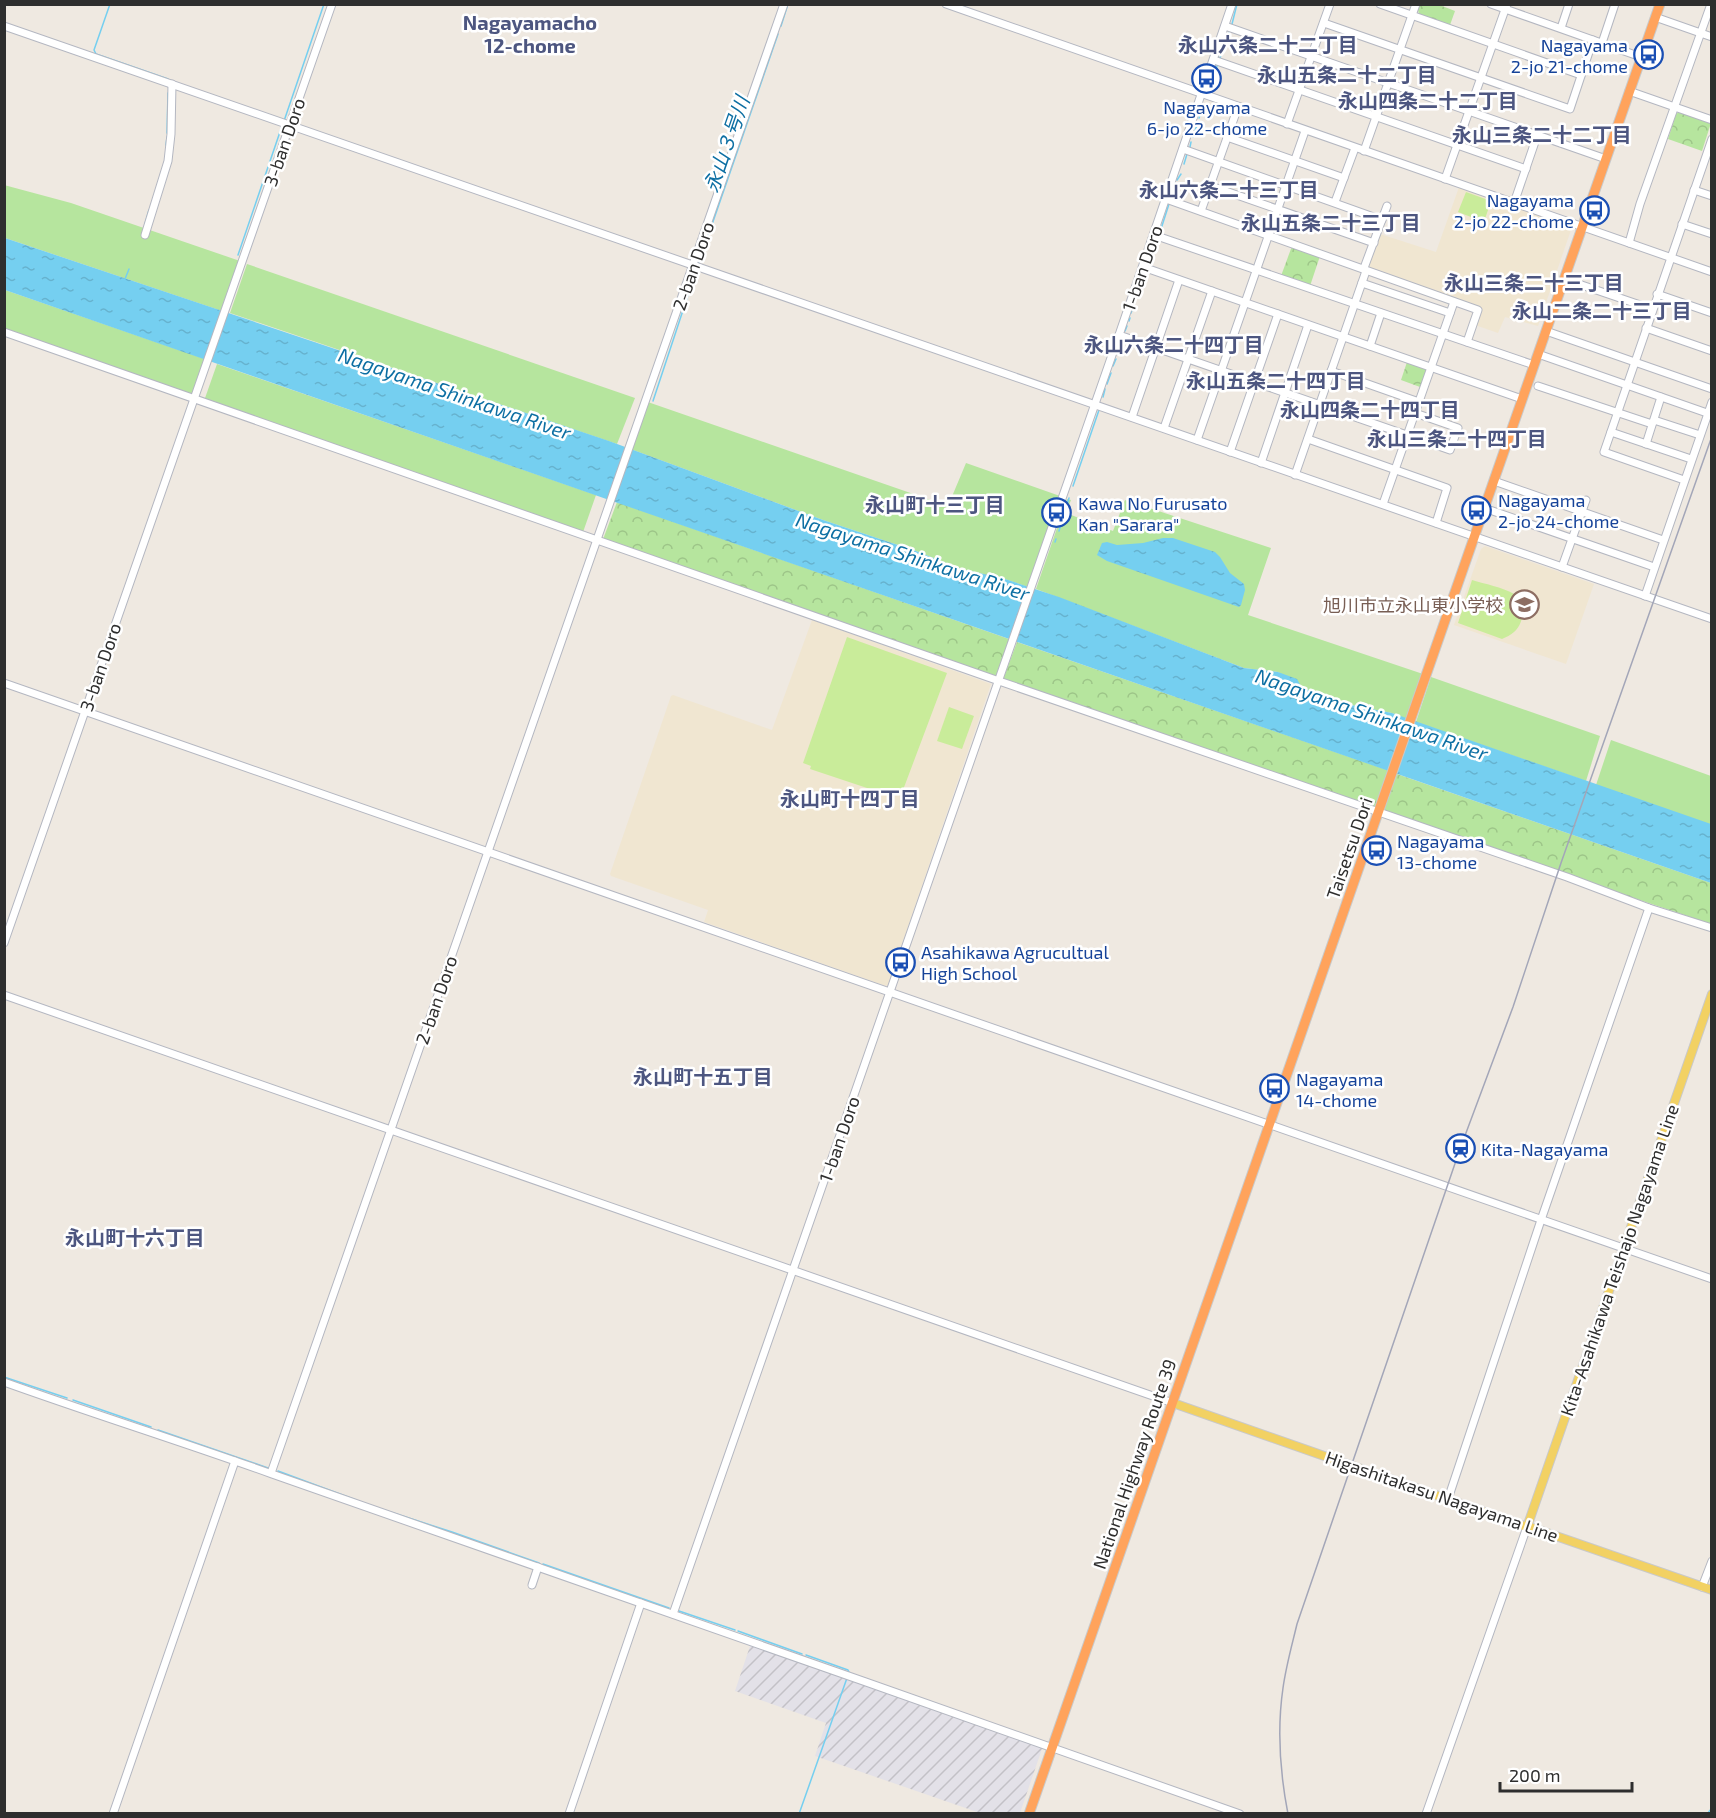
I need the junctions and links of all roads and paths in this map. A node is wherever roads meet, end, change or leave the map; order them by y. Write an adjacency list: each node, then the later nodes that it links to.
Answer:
1 (332, 4): 42 (street, 3-ban Doro)
2 (784, 4): 79 (street, 2-ban Doro)
3 (946, 4): 36 (street)
4 (1232, 4): 19 (street, 1-ban Doro)
5 (1330, 4): 17 (street)
6 (1380, 4): 15 (street)
7 (1416, 4): 15 (street)
8 (1491, 4): 13 (street)
9 (1569, 4): 20 (street)
10 (1615, 4): 24 (street)
11 (1660, 4): 16 (highway, Taisetsu Dori)
12 (1711, 4): 14 (street)
13 (1506, 7): 20 (street); 25 (street)
14 (1710, 13): 21 (street)
15 (1412, 15): 25 (street); 26 (street)
16 (1655, 17): 21 (street); 28 (highway, Taisetsu Dori)
17 (1324, 23): 26 (street); 27 (street)
18 (4, 26): 32 (street)
19 (1225, 27): 27 (street); 29 (street, 1-ban Doro)
20 (1561, 28): 23 (street)
21 (1701, 33): 22 (street); 38 (street)
22 (1712, 37)
23 (1593, 40): 24 (street); 30 (street)
24 (1602, 43): 28 (street)
25 (1493, 44): 30 (street); 31 (street)
26 (1400, 49): 31 (street); 33 (street)
27 (1311, 57): 33 (street); 34 (street)
28 (1641, 57): 35 (highway, Taisetsu Dori)
29 (1214, 60): 34 (street); 36 (street, 1-ban Doro)
30 (1581, 75): 31 (street)
31 (1481, 77): 39 (street)
32 (172, 84): 42 (street); 73 (street)
33 (1388, 84): 39 (street); 40 (street)
34 (1299, 90): 40 (street); 43 (street)
35 (1629, 91): 38 (street); 53 (highway, Taisetsu Dori)
36 (1202, 94): 37 (street); 50 (street, 1-ban Doro)
37 (1238, 107): 43 (street); 46 (street)
38 (1674, 108): 41 (street); 77 (street)
39 (1469, 112): 45 (street); 48 (street)
40 (1376, 117): 48 (street); 51 (street)
41 (1712, 120)
42 (285, 124): 79 (street); 120 (street, 3-ban Doro)
43 (1287, 124): 44 (street)
44 (1305, 131): 49 (street); 54 (street)
45 (1538, 136): 53 (street); 56 (street)
46 (1227, 137): 54 (street); 55 (street)
47 (1712, 139): 52 (street)
48 (1458, 146): 56 (street); 58 (street)
49 (1355, 148): 51 (street); 57 (street)
50 (1183, 149): 55 (street); 63 (street, 1-ban Doro)
51 (1365, 152): 58 (street)
52 (1709, 157): 61 (street)
53 (1606, 159): 71 (highway, Taisetsu Dori)
54 (1295, 161): 57 (street); 60 (street)
55 (1219, 162): 59 (street); 60 (street)
56 (1526, 169): 65 (street)
57 (1344, 178): 64 (street)
58 (1445, 179): 65 (street)
59 (1211, 186): 67 (street); 68 (street)
60 (1286, 186): 64 (street); 67 (street)
61 (1694, 190): 62 (street); 70 (street)
62 (1712, 196)
63 (1167, 199): 68 (street); 74 (street, 1-ban Doro)
64 (1335, 202): 69 (street)
65 (1514, 203): 71 (street)
66 (1387, 206): 69 (street)
67 (1278, 210): 75 (street); 76 (street)
68 (1202, 212): 75 (street)
69 (1382, 220): 76 (street)
70 (1682, 224): 72 (street); 78 (street)
71 (1582, 227): 77 (street); 84 (highway, Taisetsu Dori)
72 (1712, 234)
73 (145, 235)
74 (1154, 235): 80 (street, 1-ban Doro); 81 (street)
75 (1269, 235): 81 (street); 82 (street)
76 (1374, 243): 82 (street)
77 (1629, 243): 78 (street)
78 (1670, 257): 83 (street); 88 (street)
79 (693, 265): 125 (street); 153 (street, 2-ban Doro)
80 (1143, 267): 85 (street); 102 (street, 1-ban Doro)
81 (1257, 270): 90 (street); 91 (street)
82 (1365, 270): 86 (street); 89 (street)
83 (1712, 272)
84 (1564, 279): 92 (street); 99 (highway, Taisetsu Dori)
85 (1179, 280): 87 (street); 106 (street)
86 (1362, 283): 91 (street); 94 (street)
87 (1212, 291): 90 (street); 109 (street)
88 (1657, 294): 92 (street); 95 (street)
89 (1454, 302): 94 (street); 104 (street)
90 (1245, 303): 96 (street); 113 (street)
91 (1355, 303): 93 (street); 103 (street)
92 (1652, 309): 98 (street)
93 (1381, 313): 101 (street); 105 (street)
94 (1450, 313): 101 (street)
95 (1712, 313)
96 (1278, 314): 97 (street); 115 (street)
97 (1308, 325): 103 (street); 119 (street)
98 (1646, 328): 107 (street); 110 (street)
99 (1546, 331): 108 (highway, Taisetsu Dori); 110 (street)
100 (4, 332): 120 (street)
101 (1443, 333): 104 (street); 112 (street)
102 (1119, 335): 106 (street); 125 (street, 1-ban Doro)
103 (1343, 337): 105 (street); 114 (street)
104 (1467, 342): 111 (street)
105 (1370, 346): 112 (street)
106 (1155, 348): 109 (street); 130 (street)
107 (1712, 351)
108 (1538, 354): 111 (highway, Taisetsu Dori); 116 (street)
109 (1188, 360): 113 (street); 132 (street)
110 (1634, 362): 116 (street); 118 (street)
111 (1534, 365): 122 (highway, Taisetsu Dori)
112 (1431, 367): 122 (street); 123 (street)
113 (1221, 371): 115 (street); 137 (street)
114 (1331, 371): 123 (street); 126 (street)
115 (1254, 382): 119 (street); 139 (street)
116 (1626, 385): 121 (street); 127 (street)
117 (1538, 386): 127 (street)
118 (1712, 389)
119 (1286, 393): 126 (street); 141 (street)
120 (196, 395): 153 (street); 161 (street, 3-ban Doro)
121 (1661, 398): 129 (street); 131 (street)
122 (1522, 399): 145 (highway, Taisetsu Dori)
123 (1419, 402): 128 (street)
124 (1712, 402): 129 (street)
125 (1095, 405): 130 (street); 159 (street, 1-ban Doro)
126 (1320, 405): 134 (street); 136 (street)
127 (1617, 411): 131 (street); 133 (street)
128 (1415, 413): 134 (street); 134 (street)
129 (1707, 413): 135 (street)
130 (1132, 417): 132 (street)
131 (1653, 422): 135 (street); 138 (street)
132 (1164, 428): 137 (street)
133 (1611, 432): 138 (street); 144 (street)
134 (1407, 435): 142 (street)
135 (1700, 435): 140 (street)
136 (1308, 439): 142 (street); 143 (street)
137 (1197, 440): 139 (street)
138 (1646, 444): 140 (street)
139 (1230, 452): 141 (street)
140 (1691, 459): 144 (street)
141 (1261, 463): 143 (street)
142 (1395, 470): 147 (street); 150 (street)
143 (1295, 475): 147 (street)
144 (1684, 480): 154 (street)
145 (1494, 481): 148 (highway, Taisetsu Dori); 149 (street)
146 (1586, 500): 149 (street)
147 (1383, 504): 150 (street)
148 (1484, 508): 151 (highway, Taisetsu Dori); 152 (street)
149 (1581, 512): 152 (street); 154 (street)
150 (1436, 523): 151 (street)
151 (1474, 537): 155 (street); 162 (highway, Taisetsu Dori)
152 (1572, 539): 155 (street); 156 (street)
153 (597, 540): 159 (street); 163 (street, 2-ban Doro)
154 (1663, 540): 156 (street)
155 (1562, 567): 157 (street)
156 (1654, 567): 157 (street)
157 (1645, 596): 158 (street)
158 (1712, 620)
159 (999, 681): 162 (street); 167 (street, 1-ban Doro)
160 (4, 683): 161 (street)
161 (85, 711): 163 (street); 166 (street, 3-ban Doro)
162 (1379, 812): 164 (street); 170 (highway, Taisetsu Dori)
163 (488, 852): 167 (street); 171 (street, 2-ban Doro)
164 (1649, 908): 165 (street); 172 (street)
165 (1712, 928)
166 (4, 943)
167 (890, 993): 170 (street); 174 (street, 1-ban Doro)
168 (1712, 994): 173 (main road, Kita-Asahikawa Teishajo Nagayama Line)
169 (4, 995): 171 (street)
170 (1270, 1125): 172 (street); 177 (highway, National Highway Route 39)
171 (391, 1131): 174 (street); 179 (street, 2-ban Doro)
172 (1541, 1220): 173 (street); 180 (street)
173 (1623, 1248): 175 (street); 181 (main road, Kita-Asahikawa Teishajo Nagayama Line)
174 (792, 1270): 177 (street); 188 (street, 1-ban Doro)
175 (1712, 1279)
176 (4, 1382): 178 (street)
177 (1173, 1402): 180 (main road, Higashitakasu Nagayama Line); 189 (highway, National Highway Route 39)
178 (235, 1461): 179 (street); 190 (street)
179 (271, 1473): 183 (street)
180 (1449, 1498): 181 (main road, Higashitakasu Nagayama Line)
181 (1527, 1526): 185 (main road, Higashitakasu Nagayama Line); 194 (street)
182 (1712, 1561): 185 (street)
183 (538, 1567): 184 (street); 187 (street)
184 (532, 1585)
185 (1702, 1587): 186 (main road, Higashitakasu Nagayama Line)
186 (1712, 1590)
187 (641, 1603): 188 (street); 191 (street)
188 (673, 1614): 189 (street)
189 (1052, 1747): 192 (highway, National Highway Route 39); 193 (street)
190 (112, 1814)
191 (569, 1814)
192 (1029, 1814)
193 (1240, 1814)
194 (1426, 1814)

